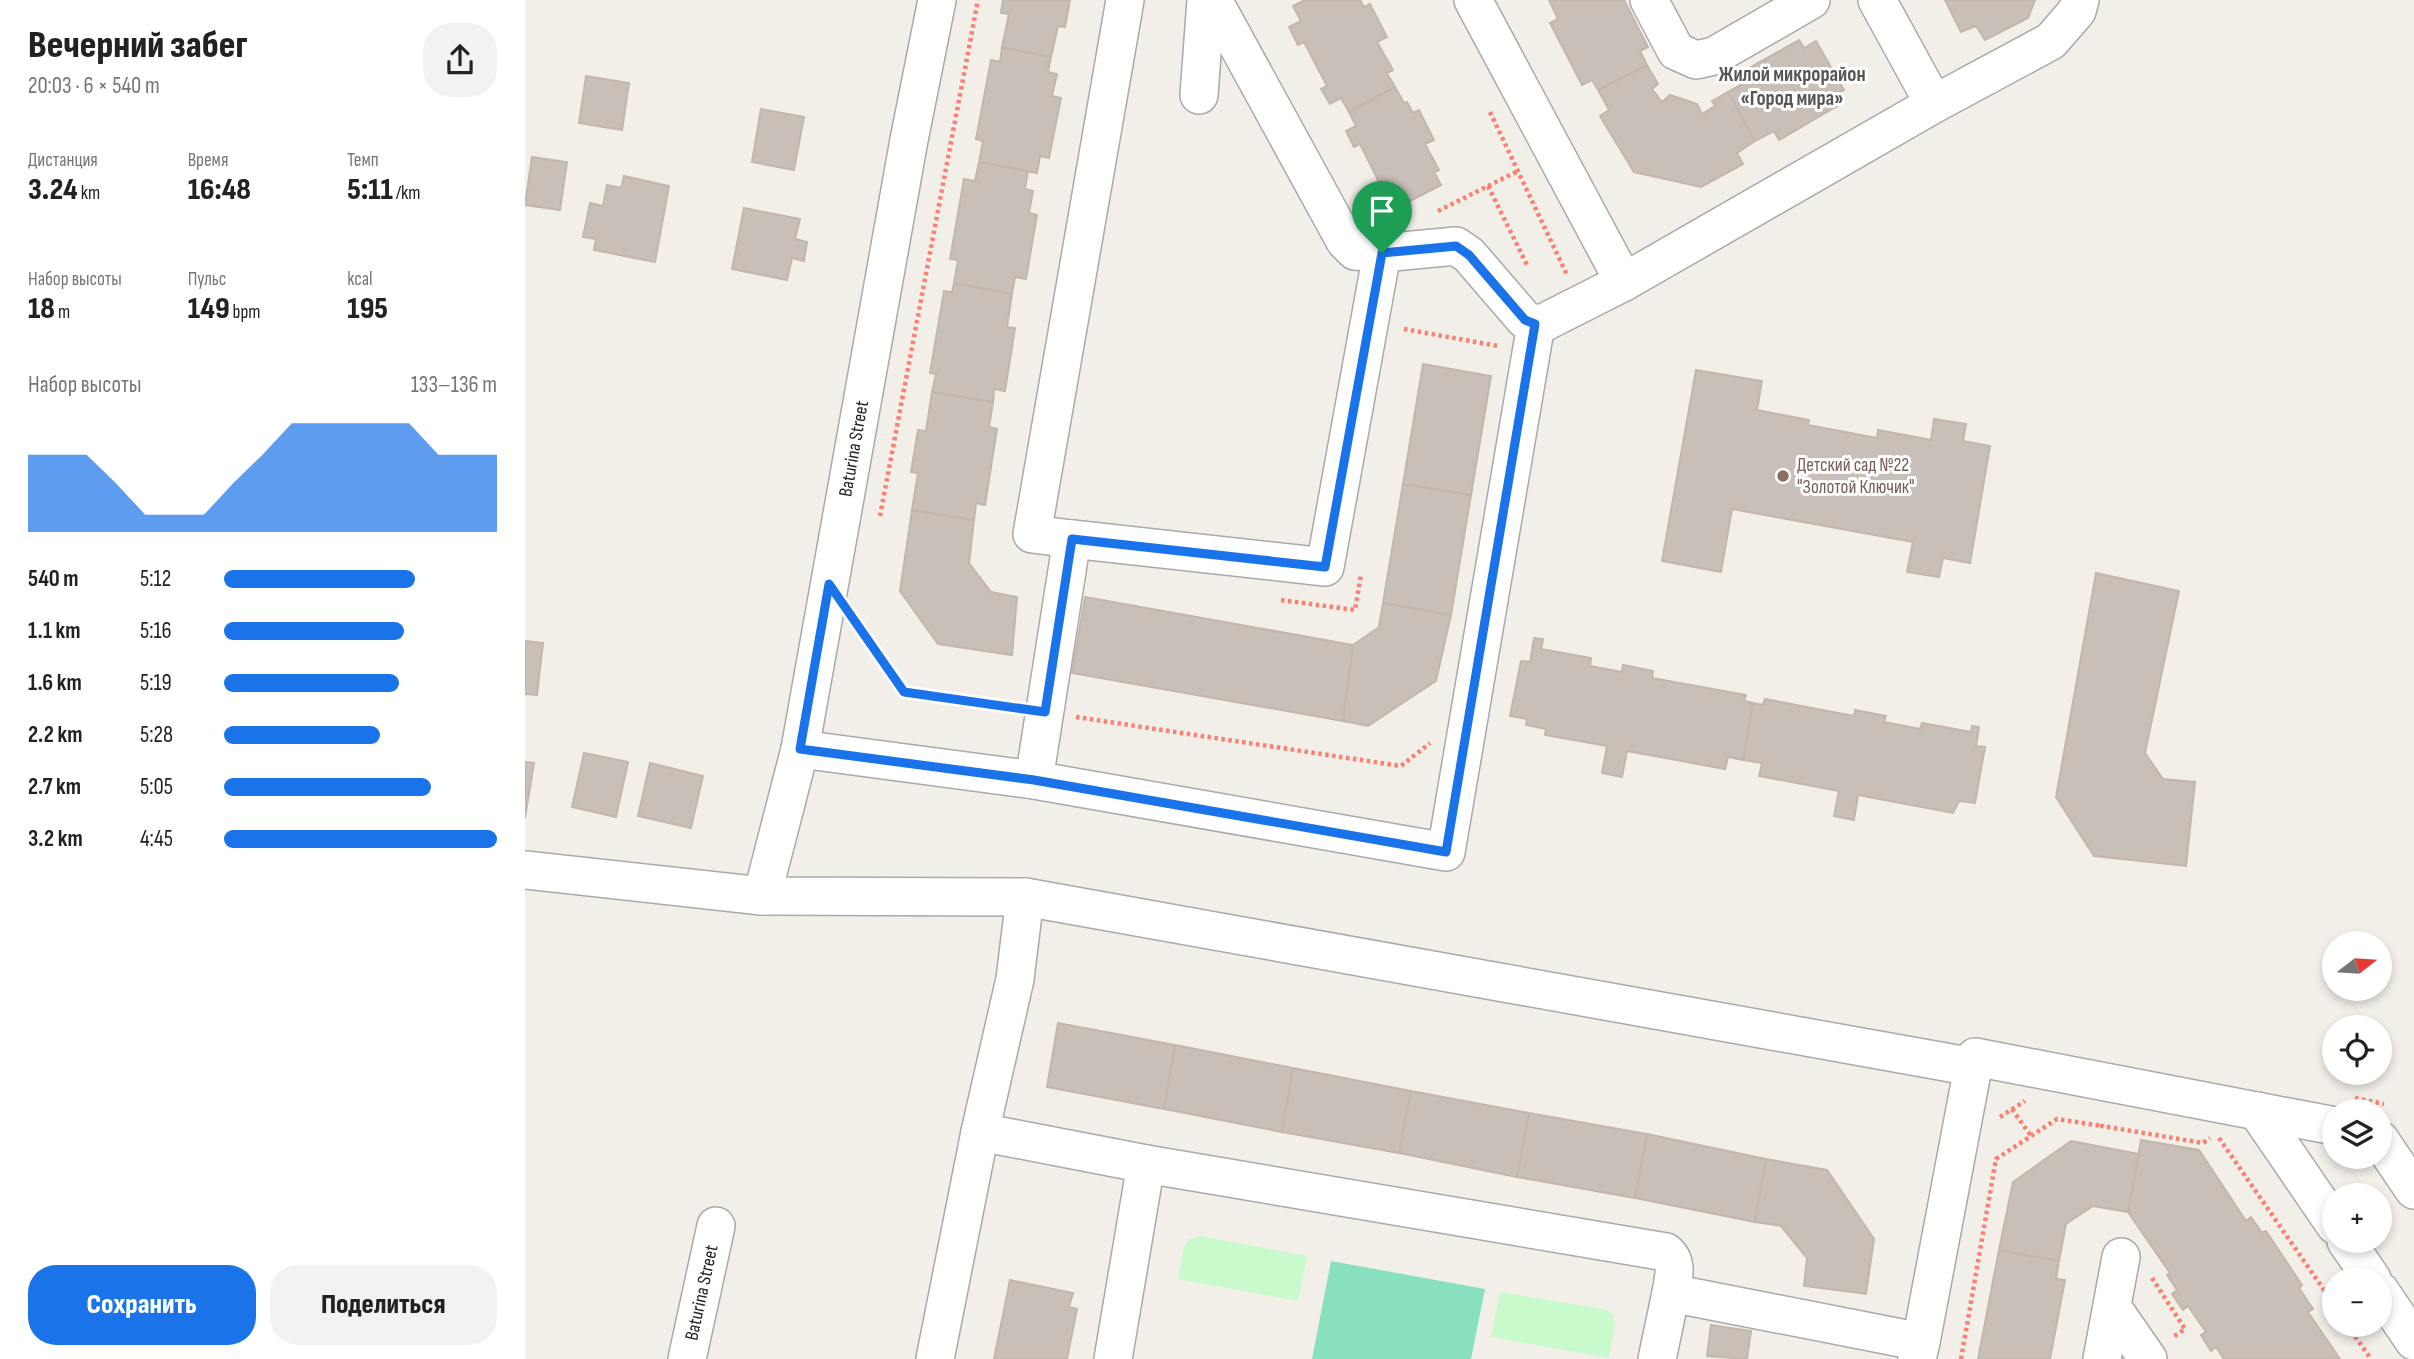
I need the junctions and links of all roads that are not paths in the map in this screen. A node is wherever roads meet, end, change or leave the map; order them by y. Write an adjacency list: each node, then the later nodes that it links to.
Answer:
1 (937, 0): 16 (street, Baturina Street)
2 (1125, 0): 15 (street)
3 (1206, 0): 10 (street)
4 (1213, 0): 12 (street)
5 (1473, 0): 13 (street)
6 (1649, 0): 7 (street)
7 (1811, 0)
8 (1877, 0): 11 (street)
9 (2080, 0): 11 (street)
10 (1199, 95)
11 (1934, 104): 13 (street)
12 (1382, 253): 14 (street); 15 (street)
13 (1624, 282): 14 (street)
14 (1533, 339): 17 (street)
15 (1072, 539): 17 (street)
16 (800, 749): 17 (street); 19 (street, Baturina Street)
17 (1034, 780)
18 (525, 870): 19 (street)
19 (762, 897): 20 (street)
20 (1025, 897): 21 (street); 24 (street)
21 (1973, 1067): 22 (street); 35 (street)
22 (2257, 1111): 23 (street); 28 (street)
23 (2322, 1124)
24 (979, 1132): 26 (street); 38 (street)
25 (2392, 1158): 27 (street)
26 (1146, 1164): 31 (street); 39 (street)
27 (2414, 1190)
28 (2322, 1205)
29 (716, 1226): 37 (street, Baturina Street)
30 (2135, 1265): 32 (street)
31 (1671, 1293): 35 (street); 40 (street)
32 (2112, 1307): 36 (street); 41 (street)
33 (2392, 1309): 34 (street)
34 (2414, 1342): 42 (street)
35 (1919, 1350)
36 (2158, 1350)
37 (687, 1359)
38 (935, 1359)
39 (1114, 1359)
40 (1657, 1359)
41 (2102, 1359)
42 (2411, 1359)

